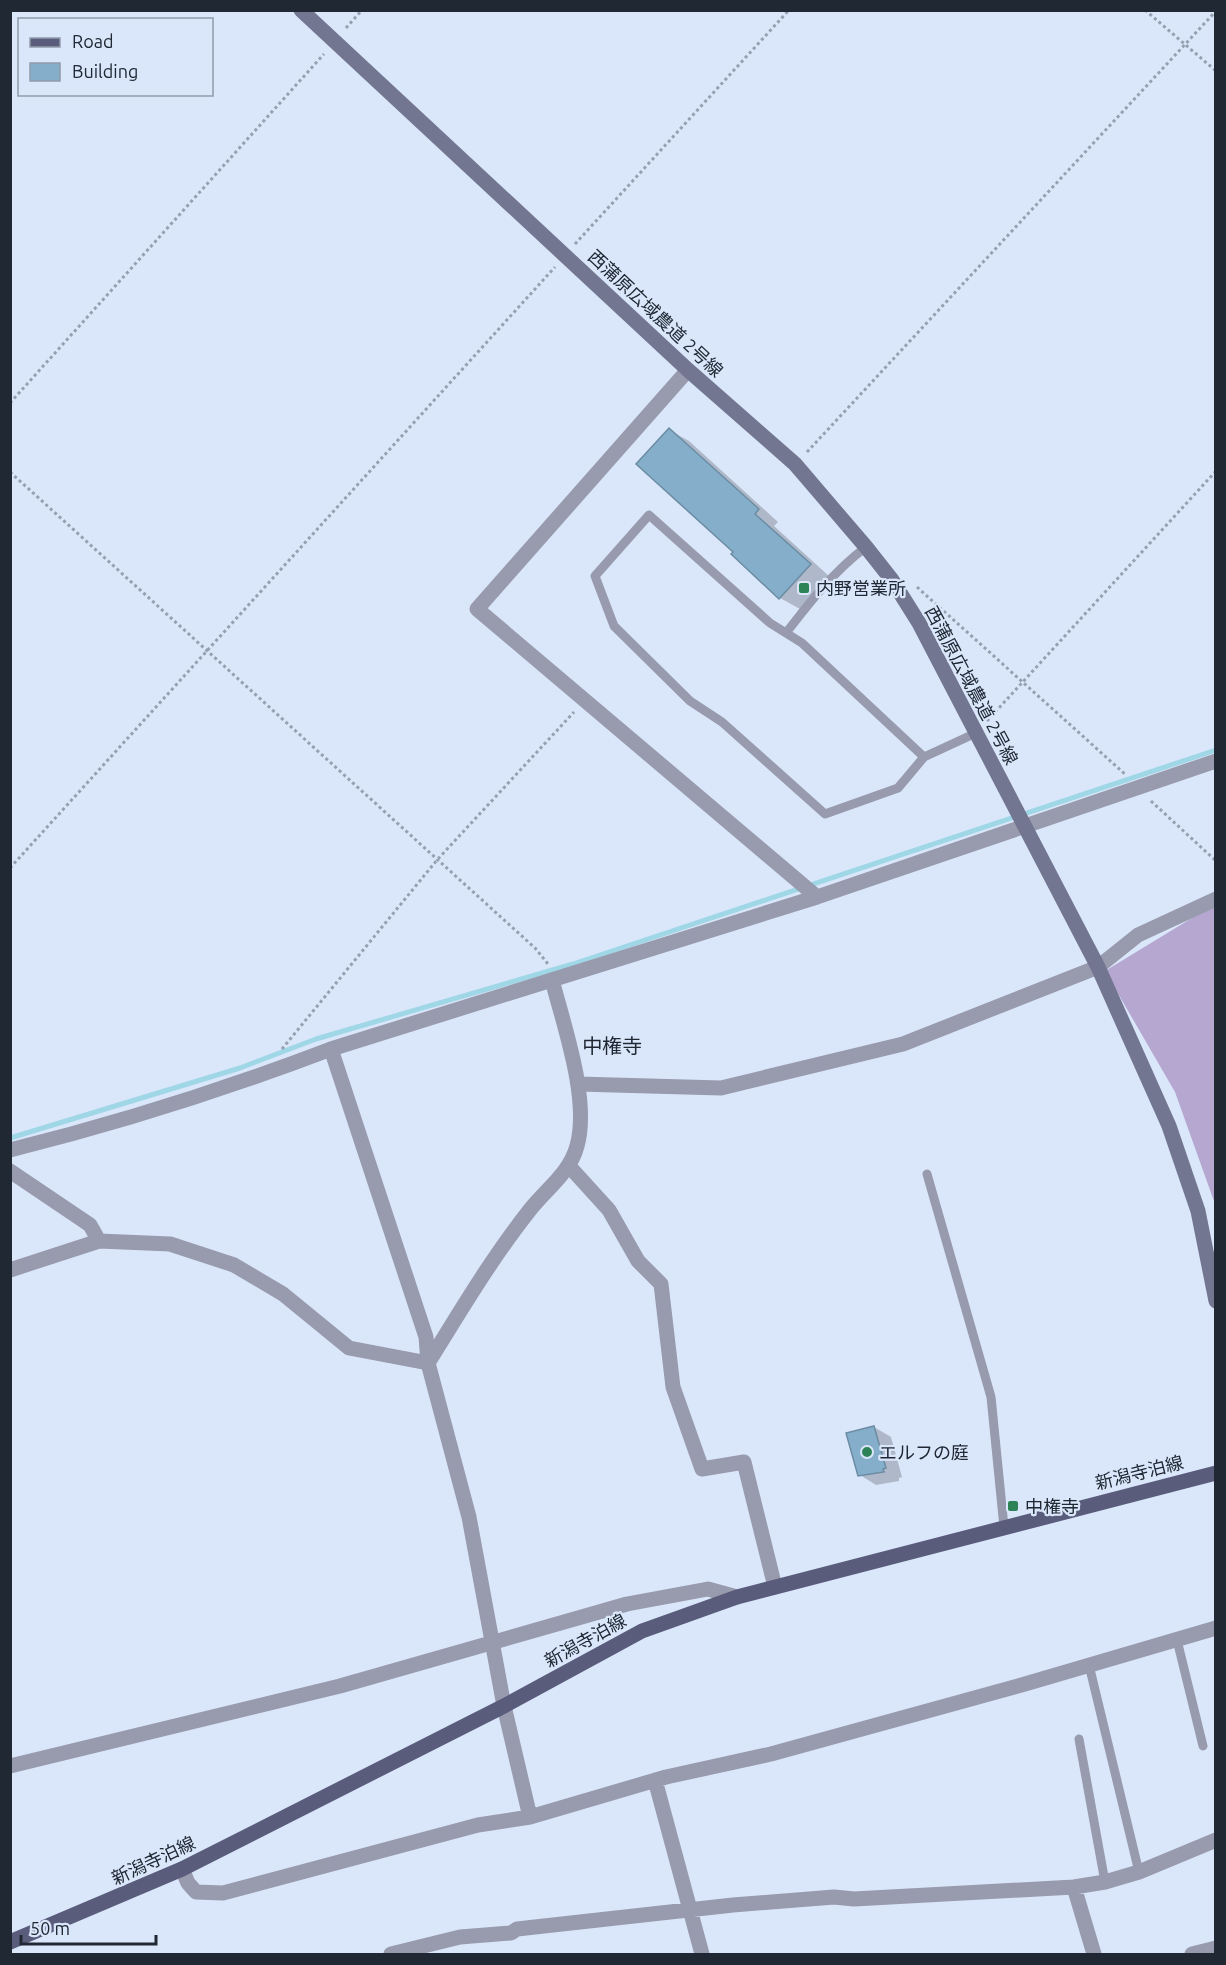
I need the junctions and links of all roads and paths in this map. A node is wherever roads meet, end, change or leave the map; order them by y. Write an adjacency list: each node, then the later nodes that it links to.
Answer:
1 (301, 10): 6 (street, 西蒲原広域農道 2号線)
2 (362, 10): 6 (path)
3 (789, 10): 9 (path)
4 (1145, 10): 7 (path)
5 (1215, 11): 7 (path)
6 (335, 40): 9 (street, 西蒲原広域農道 2号線); 11 (path)
7 (1184, 45): 8 (path); 12 (path)
8 (1215, 71)
9 (564, 255): 10 (street, 西蒲原広域農道 2号線); 18 (path)
10 (688, 370): 12 (street, 西蒲原広域農道 2号線); 20 (street)
11 (10, 403)
12 (795, 464): 15 (street, 西蒲原広域農道 2号線)
13 (1215, 471): 19 (path)
14 (10, 472): 18 (path)
15 (866, 547): 16 (street, 西蒲原広域農道 2号線); 17 (lane)
16 (892, 580): 19 (path); 21 (street, 西蒲原広域農道 2号線)
17 (786, 633): 22 (lane); 22 (lane)
18 (206, 650): 26 (path); 28 (path)
19 (1023, 682): 21 (path); 24 (path)
20 (585, 700): 26 (path); 29 (street)
21 (976, 733): 22 (lane); 25 (street, 西蒲原広域農道 2号線)
22 (924, 756)
23 (1215, 761): 24 (street)
24 (1135, 787): 25 (street); 27 (path)
25 (1024, 825): 29 (street); 31 (street, 西蒲原広域農道 2号線)
26 (437, 860): 32 (path); 34 (path)
27 (1215, 861)
28 (10, 868)
29 (818, 897): 32 (street)
30 (1215, 899): 31 (street)
31 (1098, 967): 35 (street); 42 (street, 西蒲原広域農道 2号線)
32 (552, 980): 33 (street); 35 (street)
33 (331, 1049): 36 (street); 43 (street)
34 (281, 1050)
35 (578, 1084): 37 (street)
36 (10, 1150)
37 (569, 1166): 43 (street); 46 (street)
38 (10, 1171): 40 (street)
39 (927, 1174): 45 (lane)
40 (99, 1241): 41 (street); 43 (street)
41 (10, 1270)
42 (1215, 1300)
43 (428, 1363): 50 (street)
44 (1215, 1473): 45 (main road, 新潟寺泊線)
45 (1004, 1527): 46 (main road, 新潟寺泊線)
46 (775, 1587): 47 (main road, 新潟寺泊線)
47 (737, 1597): 50 (street); 52 (main road, 新潟寺泊線)
48 (1215, 1628): 49 (street)
49 (1177, 1640): 51 (street); 54 (lane)
50 (492, 1642): 52 (street); 55 (street)
51 (1089, 1665): 56 (street); 60 (lane)
52 (504, 1706): 57 (street); 59 (main road, 新潟寺泊線)
53 (1079, 1739): 61 (lane)
54 (1203, 1746)
55 (10, 1766)
56 (655, 1780): 57 (street); 63 (street)
57 (530, 1817): 59 (street)
58 (1215, 1840): 60 (street)
59 (182, 1869): 64 (main road, 新潟寺泊線)
60 (1139, 1872): 61 (street)
61 (1105, 1881): 62 (street)
62 (1074, 1887): 63 (street); 68 (street)
63 (690, 1910): 66 (street); 67 (street)
64 (10, 1942)
65 (1215, 1948): 69 (street)
66 (391, 1954)
67 (702, 1954)
68 (1094, 1954)
69 (1192, 1954)

